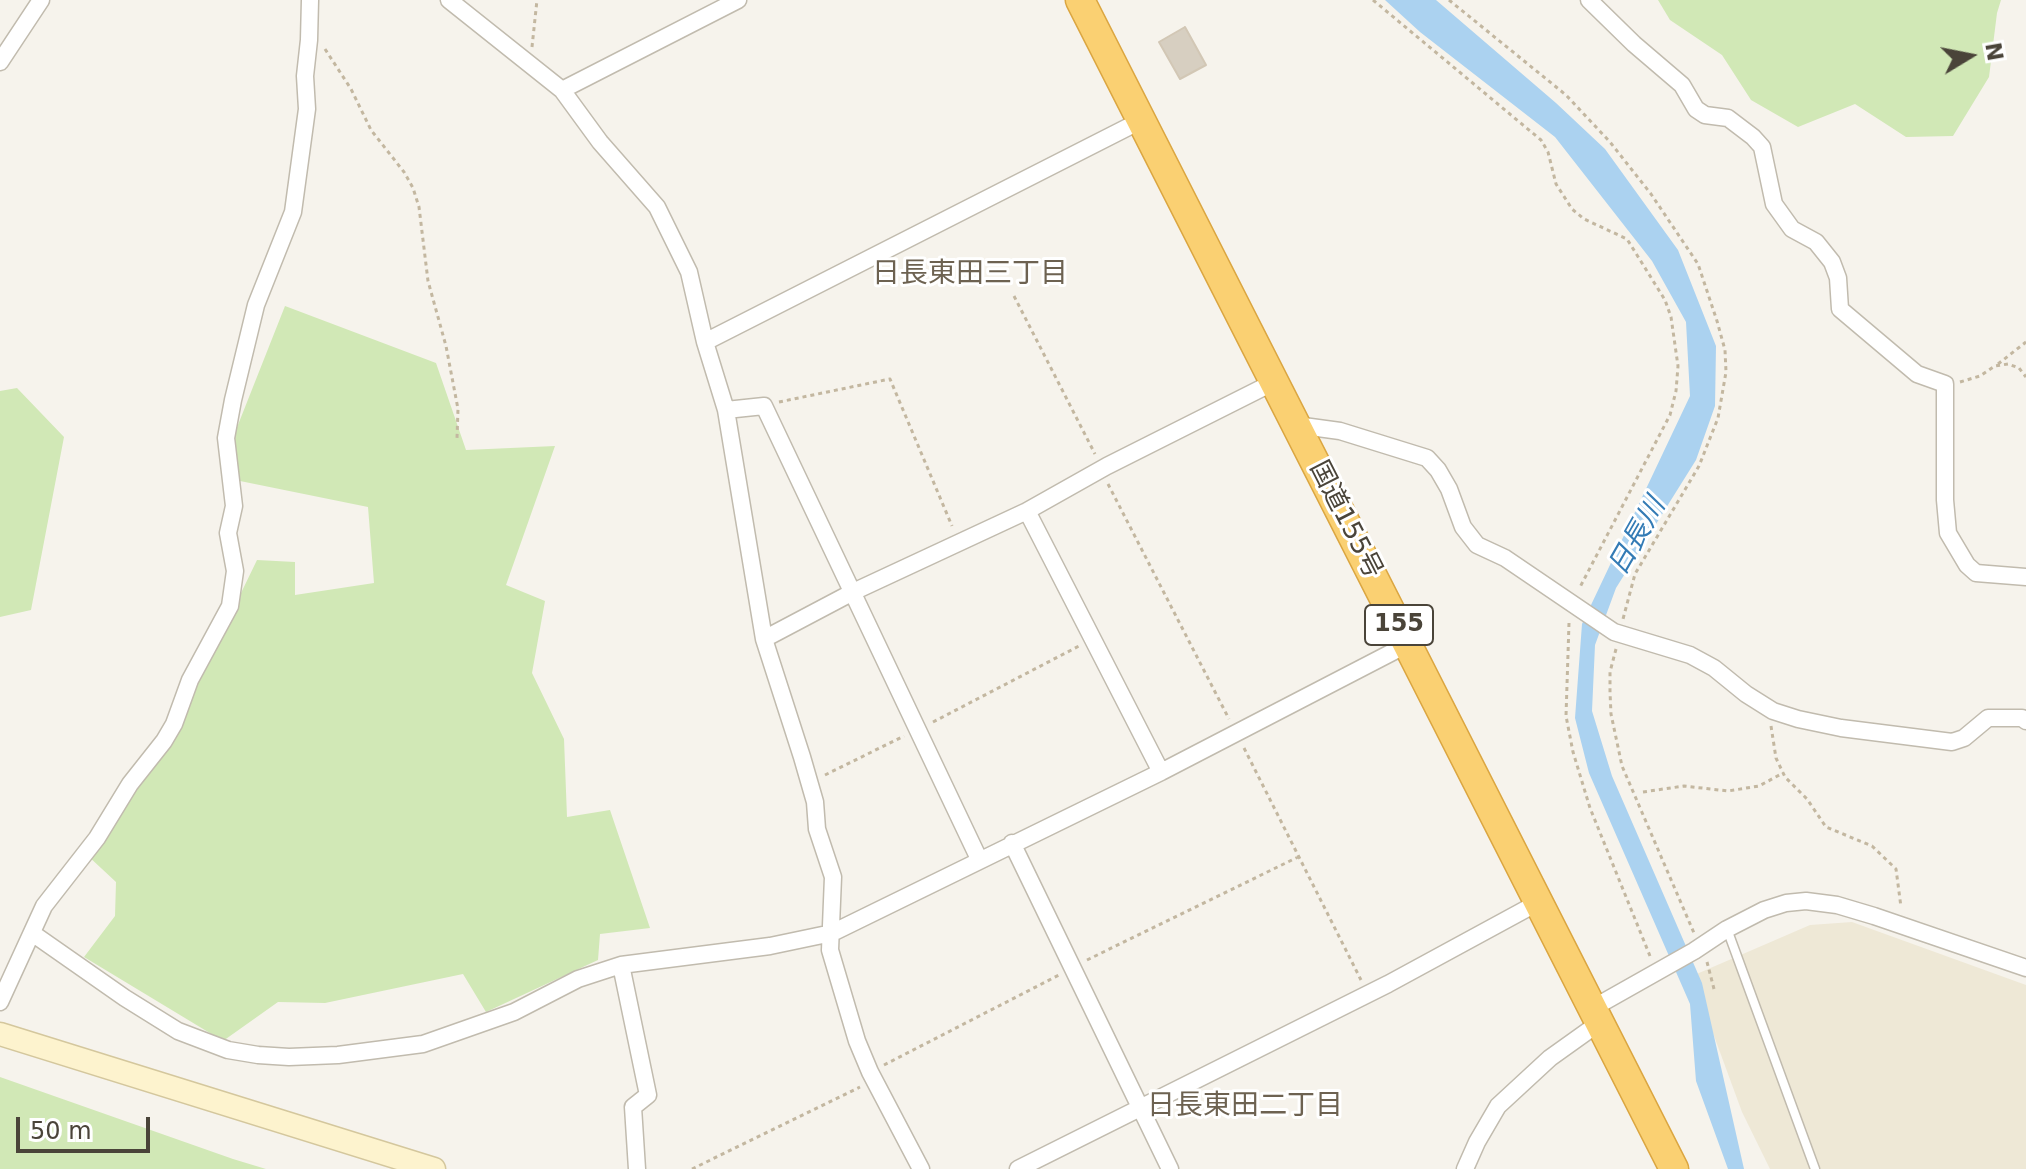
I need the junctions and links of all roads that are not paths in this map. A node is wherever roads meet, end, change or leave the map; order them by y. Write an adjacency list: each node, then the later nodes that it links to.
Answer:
1 (41, 0): 7 (street)
2 (310, 0): 25 (street)
3 (449, 0): 8 (street)
4 (738, 0): 8 (street)
5 (1080, 0): 9 (highway, 国道155号 / 155)
6 (1589, 0): 15 (street)
7 (0, 62)
8 (562, 90): 10 (street)
9 (1142, 120): 10 (street); 11 (highway, 国道155号 / 155)
10 (705, 342): 12 (street)
11 (1274, 382): 13 (highway, 国道155号 / 155); 14 (street)
12 (726, 410): 16 (street); 17 (street)
13 (1296, 425): 18 (highway, 国道155号 / 155); 19 (street)
14 (1027, 511): 16 (street); 20 (street)
15 (2026, 577)
16 (853, 592): 17 (street); 22 (street)
17 (764, 639): 26 (street)
18 (1408, 644): 20 (street); 23 (highway, 国道155号 / 155)
19 (2025, 715)
20 (1161, 772): 21 (street)
21 (1012, 843): 22 (street); 32 (street)
22 (979, 859): 26 (street)
23 (1539, 902): 30 (highway, 国道155号 / 155); 32 (street)
24 (1727, 929): 28 (street); 30 (street); 40 (lane)
25 (32, 933): 27 (street); 29 (street)
26 (832, 933): 27 (street); 35 (street)
27 (621, 965): 34 (street)
28 (2026, 968)
29 (0, 1002)
30 (1596, 1015): 38 (street); 39 (highway, 国道155号 / 155)
31 (0, 1034): 33 (street)
32 (1140, 1108): 36 (street); 37 (street)
33 (434, 1169)
34 (637, 1169)
35 (921, 1169)
36 (1018, 1169)
37 (1170, 1169)
38 (1465, 1169)
39 (1674, 1169)
40 (1815, 1169)

